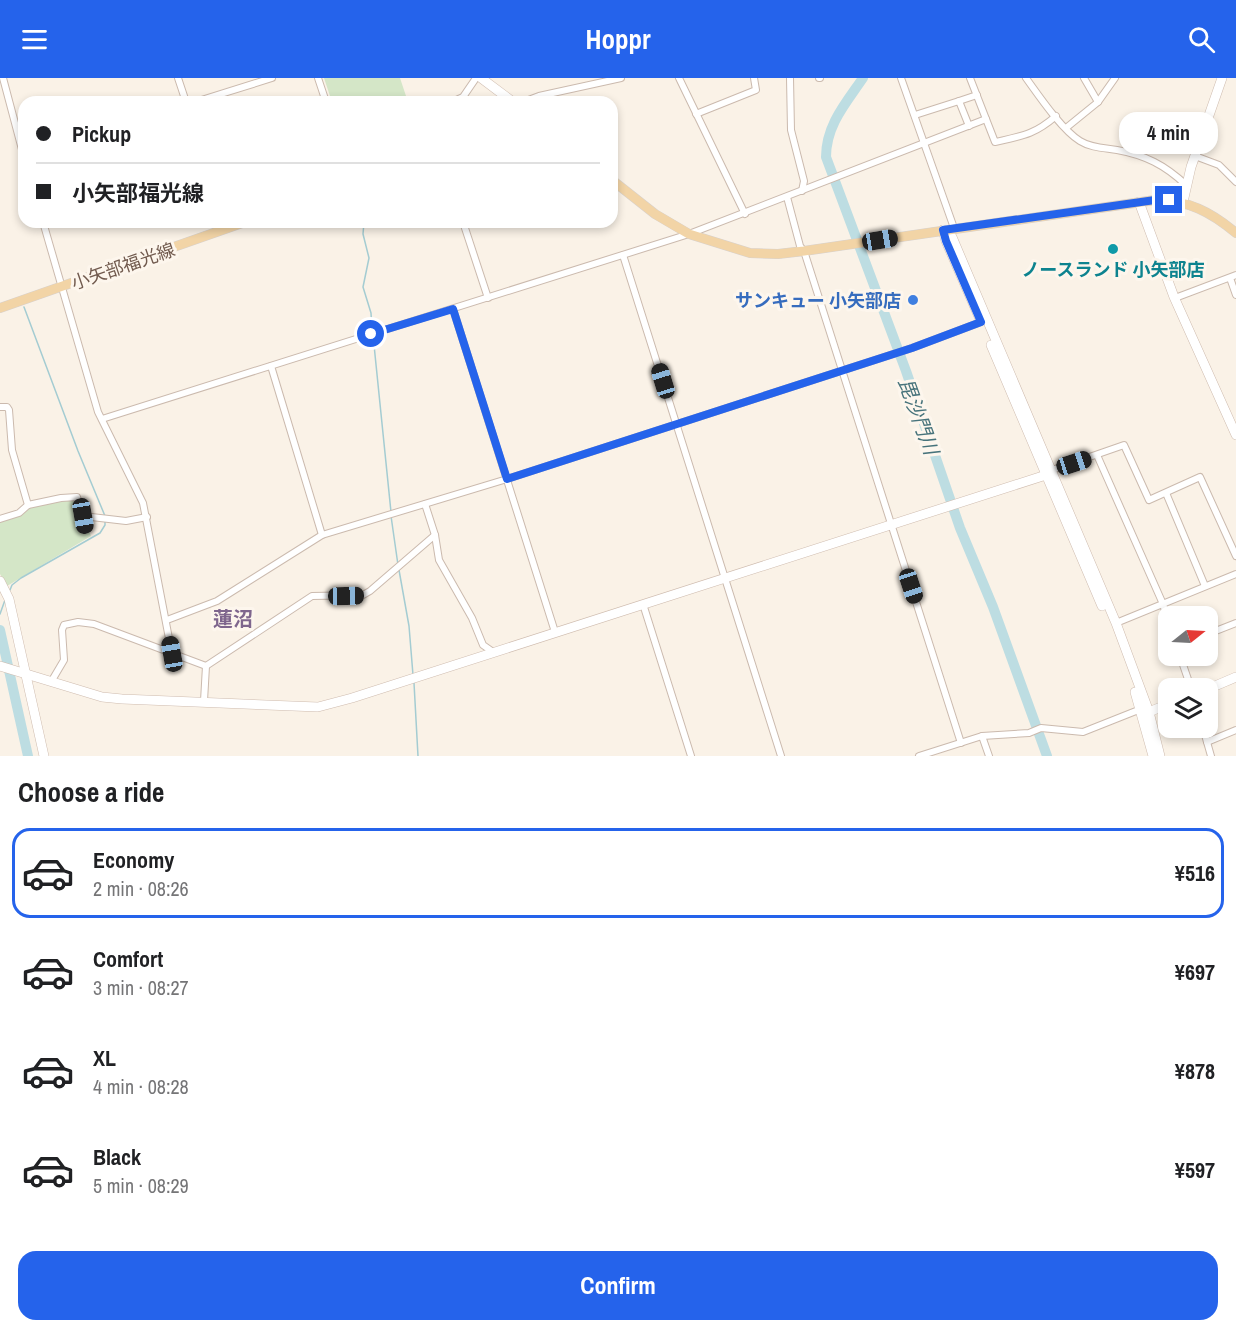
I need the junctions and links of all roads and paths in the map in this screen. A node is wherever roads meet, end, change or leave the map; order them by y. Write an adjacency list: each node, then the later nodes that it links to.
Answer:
1 (3, 78): 33 (street)
2 (178, 78): 19 (street)
3 (272, 78): 20 (street)
4 (318, 78): 21 (street)
5 (478, 78): 22 (street); 23 (street)
6 (584, 78): 17 (street)
7 (621, 78): 17 (street)
8 (679, 78): 27 (street)
9 (754, 78): 27 (street)
10 (790, 78): 39 (street)
11 (901, 78): 28 (street)
12 (970, 78): 18 (street)
13 (1026, 78): 29 (street)
14 (1084, 78): 26 (street)
15 (1115, 78): 26 (street)
16 (1222, 78): 35 (street)
17 (583, 86): 24 (street)
18 (977, 95): 25 (street); 30 (street)
19 (184, 96)
20 (214, 96)
21 (324, 96)
22 (464, 96)
23 (504, 96)
24 (539, 96)
25 (959, 101): 28 (street); 31 (street)
26 (1098, 102): 32 (street)
27 (696, 114): 43 (street)
28 (915, 115): 34 (street)
29 (1056, 116): 30 (street); 32 (street)
30 (986, 119): 31 (street)
31 (969, 126): 34 (street)
32 (1066, 128): 38 (street)
33 (18, 133)
34 (925, 142): 39 (street); 47 (street)
35 (1195, 156): 36 (street); 38 (street)
36 (1236, 182)
37 (618, 185): 50 (main road)
38 (1186, 185): 42 (street)
39 (802, 191): 40 (street)
40 (787, 197): 43 (street); 51 (street)
41 (1139, 202): 42 (main road); 47 (main road); 57 (street)
42 (1183, 202): 49 (main road)
43 (745, 214): 50 (street)
44 (46, 228): 54 (street)
45 (220, 228): 54 (main road, 小矢部福光線)
46 (465, 228): 56 (street)
47 (954, 228): 48 (main road)
48 (943, 230): 51 (main road); 60 (street); 68 (street)
49 (1236, 233)
50 (689, 234): 51 (main road); 52 (street)
51 (804, 251): 62 (street)
52 (623, 255): 56 (street); 65 (street)
53 (1233, 277): 55 (street); 57 (street)
54 (62, 287): 58 (main road, 小矢部福光線); 64 (street)
55 (1236, 294)
56 (488, 298): 59 (street)
57 (1175, 298): 66 (street)
58 (0, 308)
59 (453, 309): 61 (street); 69 (street)
60 (981, 322): 62 (street); 68 (street)
61 (272, 366): 64 (street); 78 (street)
62 (842, 370): 65 (street); 76 (street)
63 (0, 407): 72 (street)
64 (102, 419): 74 (street)
65 (676, 423): 69 (street); 82 (street)
66 (1236, 435)
67 (1097, 455): 68 (street); 70 (street); 86 (street)
68 (1049, 473): 76 (street); 88 (street); 102 (street)
69 (507, 479): 71 (street); 91 (street)
70 (1166, 493): 80 (street); 84 (street)
71 (424, 504): 78 (street); 79 (street)
72 (28, 505): 73 (street); 75 (street)
73 (83, 516): 74 (street); 77 (street)
74 (147, 518): 87 (street)
75 (0, 519)
76 (891, 525): 82 (street); 107 (street)
77 (86, 528)
78 (322, 535): 87 (street)
79 (435, 535): 92 (street); 95 (street)
80 (1236, 556)
81 (1236, 574): 84 (street)
82 (725, 578): 85 (street); 110 (street)
83 (0, 581): 96 (street)
84 (1205, 586): 86 (street)
85 (643, 604): 91 (street); 109 (street)
86 (1163, 604): 88 (street)
87 (167, 620): 93 (street)
88 (1116, 622): 102 (street)
89 (1236, 623): 90 (street)
90 (1218, 630)
91 (555, 632): 92 (street)
92 (493, 652): 100 (street)
93 (172, 654): 95 (street); 98 (street)
94 (0, 666): 96 (street)
95 (206, 666): 100 (street)
96 (26, 673): 98 (street); 108 (street)
97 (1236, 677): 99 (street)
98 (51, 682): 100 (street)
99 (1218, 685)
100 (204, 702)
101 (1158, 707): 102 (street)
102 (1145, 710): 104 (street); 113 (street); 114 (street)
103 (1236, 730): 106 (street)
104 (982, 736): 107 (street); 112 (street)
105 (1206, 738): 106 (street)
106 (1207, 742): 115 (street)
107 (961, 743): 111 (street)
108 (44, 756)
109 (691, 756)
110 (781, 756)
111 (919, 756)
112 (989, 756)
113 (1153, 756)
114 (1160, 756)
115 (1211, 756)

